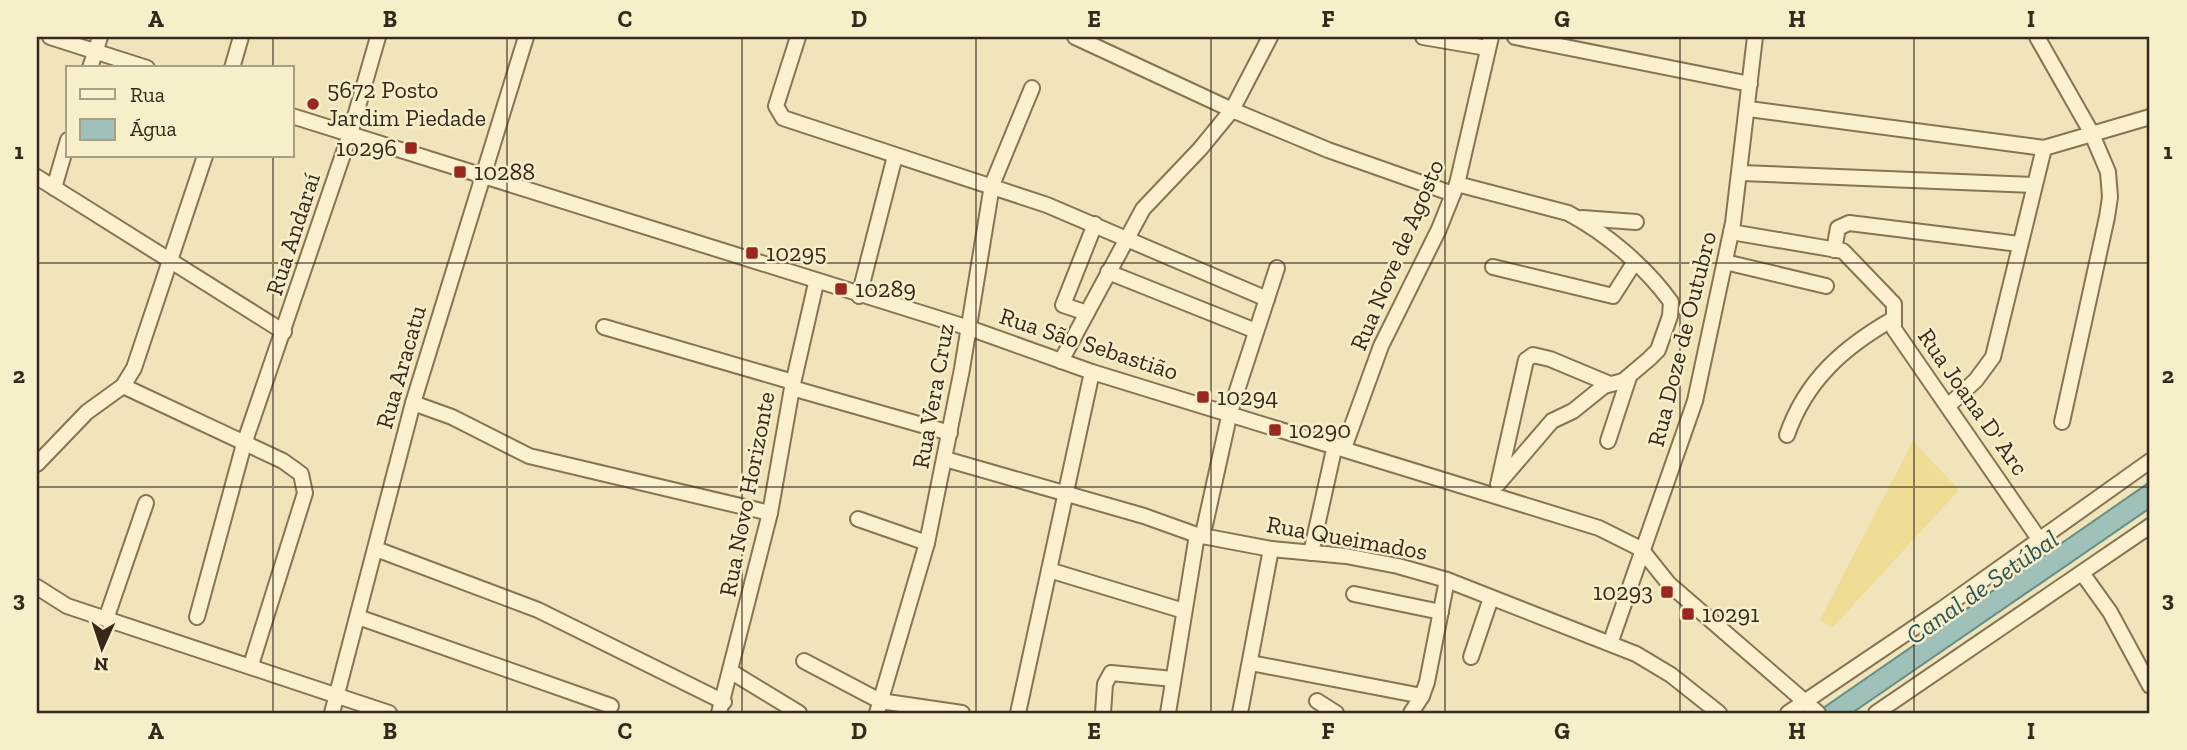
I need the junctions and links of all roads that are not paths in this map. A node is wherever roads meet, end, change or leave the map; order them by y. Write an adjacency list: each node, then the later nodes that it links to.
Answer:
1 (50, 37): 13 (street)
2 (242, 37): 16 (street)
3 (378, 37): 24 (street, Rua Andaraí)
4 (526, 37): 30 (street, Rua Aracatu)
5 (798, 37): 27 (street)
6 (1075, 37): 20 (street)
7 (1270, 37): 20 (street)
8 (1423, 37): 12 (street)
9 (1515, 37): 17 (street)
10 (1755, 37): 17 (street, Rua Doze de Outubro)
11 (2037, 37): 23 (street)
12 (1489, 43): 35 (street, Rua Nove de Agosto)
13 (98, 44): 14 (street); 15 (street)
14 (91, 66)
15 (143, 66)
16 (233, 66)
17 (1750, 84): 19 (street, Rua Doze de Outubro)
18 (1032, 88): 32 (street, Rua Vera Cruz)
19 (1749, 109): 26 (street); 29 (street, Rua Doze de Outubro)
20 (1231, 110): 35 (street); 40 (street)
21 (294, 117): 24 (street, Rua São Sebastião)
22 (2150, 117): 23 (street)
23 (2091, 132): 26 (street); 68 (street)
24 (350, 134): 30 (street, Rua São Sebastião); 58 (street, Rua Andaraí)
25 (66, 147): 34 (street)
26 (2044, 148): 33 (street)
27 (895, 156): 32 (street); 51 (street)
28 (204, 158): 44 (street)
29 (1741, 173): 33 (street); 39 (street, Rua Doze de Outubro)
30 (482, 176): 49 (street, Rua São Sebastião); 65 (street, Rua Aracatu)
31 (37, 177): 34 (street)
32 (992, 185): 38 (street); 56 (street, Rua Vera Cruz)
33 (2034, 185): 41 (street)
34 (54, 188): 44 (street)
35 (1455, 189): 36 (street); 73 (street, Rua Nove de Agosto)
36 (1577, 218): 37 (street); 45 (street)
37 (1636, 222)
38 (1095, 224): 40 (street); 53 (street)
39 (1731, 232): 42 (street, Rua Joana D' Arc); 43 (street, Rua Doze de Outubro)
40 (1125, 239): 48 (street); 52 (street)
41 (2019, 244): 42 (street); 66 (street)
42 (1834, 250): 54 (street, Rua Joana D' Arc)
43 (1725, 262): 50 (street); 88 (street, Rua Doze de Outubro)
44 (171, 263): 58 (street); 64 (street)
45 (1634, 263): 46 (street); 61 (street)
46 (1493, 267)
47 (1277, 268): 52 (street)
48 (1108, 272): 53 (street); 57 (street)
49 (816, 283): 51 (street, Rua São Sebastião); 63 (street, Rua Novo Horizonte)
50 (1826, 286)
51 (859, 296): 56 (street, Rua São Sebastião)
52 (1267, 299): 57 (street)
53 (1087, 313): 59 (street)
54 (1893, 319): 66 (street, Rua Joana D' Arc); 70 (street)
55 (604, 327): 63 (street)
56 (969, 328): 59 (street, Rua São Sebastião); 69 (street, Rua Vera Cruz)
57 (1256, 331): 67 (street)
58 (284, 332): 72 (street, Rua Andaraí)
59 (1061, 361): 60 (street, Rua São Sebastião)
60 (1092, 372): 67 (street, Rua São Sebastião); 78 (street)
61 (1629, 377): 62 (street); 71 (street)
62 (1610, 384): 77 (street); 77 (street)
63 (792, 385): 69 (street); 80 (street, Rua Novo Horizonte)
64 (123, 386): 72 (street); 76 (street)
65 (413, 403): 80 (street); 86 (street, Rua Aracatu)
66 (1949, 405): 84 (street, Rua Joana D' Arc)
67 (1230, 412): 73 (street, Rua São Sebastião); 83 (street)
68 (2062, 422)
69 (950, 433): 74 (street, Rua Vera Cruz)
70 (1787, 435)
71 (1608, 440)
72 (244, 444): 98 (street, Rua Andaraí); 105 (street)
73 (1340, 446): 77 (street, Rua São Sebastião); 89 (street, Rua Nove de Agosto)
74 (945, 459): 78 (street, Rua Queimados); 85 (street, Rua Vera Cruz)
75 (2150, 461): 84 (street)
76 (37, 464)
77 (1497, 489): 88 (street, Rua São Sebastião)
78 (1066, 495): 83 (street, Rua Queimados); 90 (street)
79 (146, 503): 100 (street)
80 (769, 513): 106 (street, Rua Novo Horizonte)
81 (858, 519): 85 (street)
82 (2150, 526): 91 (street)
83 (1200, 534): 87 (street, Rua Queimados); 96 (street)
84 (2039, 539): 115 (street)
85 (927, 543): 113 (street, Rua Vera Cruz)
86 (376, 549): 99 (street, Rua Aracatu); 114 (street)
87 (1271, 549): 89 (street, Rua Queimados); 104 (street)
88 (1641, 549): 101 (street, Rua Doze de Outubro); 115 (street, Rua São Sebastião)
89 (1311, 554): 92 (street, Rua Queimados)
90 (1049, 570): 96 (street); 120 (street)
91 (2082, 573): 108 (street); 128 (street)
92 (1447, 580): 95 (street, Rua Queimados); 97 (street)
93 (37, 587): 100 (street)
94 (1354, 594): 97 (street)
95 (1491, 598): 101 (street, Rua Queimados); 102 (street)
96 (1184, 611): 107 (street)
97 (1441, 612): 110 (street)
98 (197, 617)
99 (358, 617): 109 (street, Rua Aracatu); 112 (street)
100 (106, 620): 105 (street)
101 (1611, 641): 126 (street, Rua Queimados)
102 (1471, 657)
103 (804, 661): 113 (street)
104 (1251, 663): 110 (street); 123 (street)
105 (251, 665): 109 (street)
106 (730, 671): 114 (street, Rua Novo Horizonte); 118 (street)
107 (1173, 679): 121 (street); 122 (street)
108 (2150, 686)
109 (336, 695): 116 (street, Rua Aracatu); 117 (street)
110 (1422, 696): 125 (street)
111 (1317, 701): 124 (street)
112 (611, 706)
113 (878, 707): 119 (street)
114 (722, 708)
115 (1813, 708): 127 (street)
116 (331, 713)
117 (389, 713)
118 (799, 713)
119 (962, 713)
120 (1018, 713)
121 (1103, 713)
122 (1168, 713)
123 (1240, 713)
124 (1336, 713)
125 (1411, 713)
126 (1719, 713)
127 (1788, 713)
128 (1876, 713)

